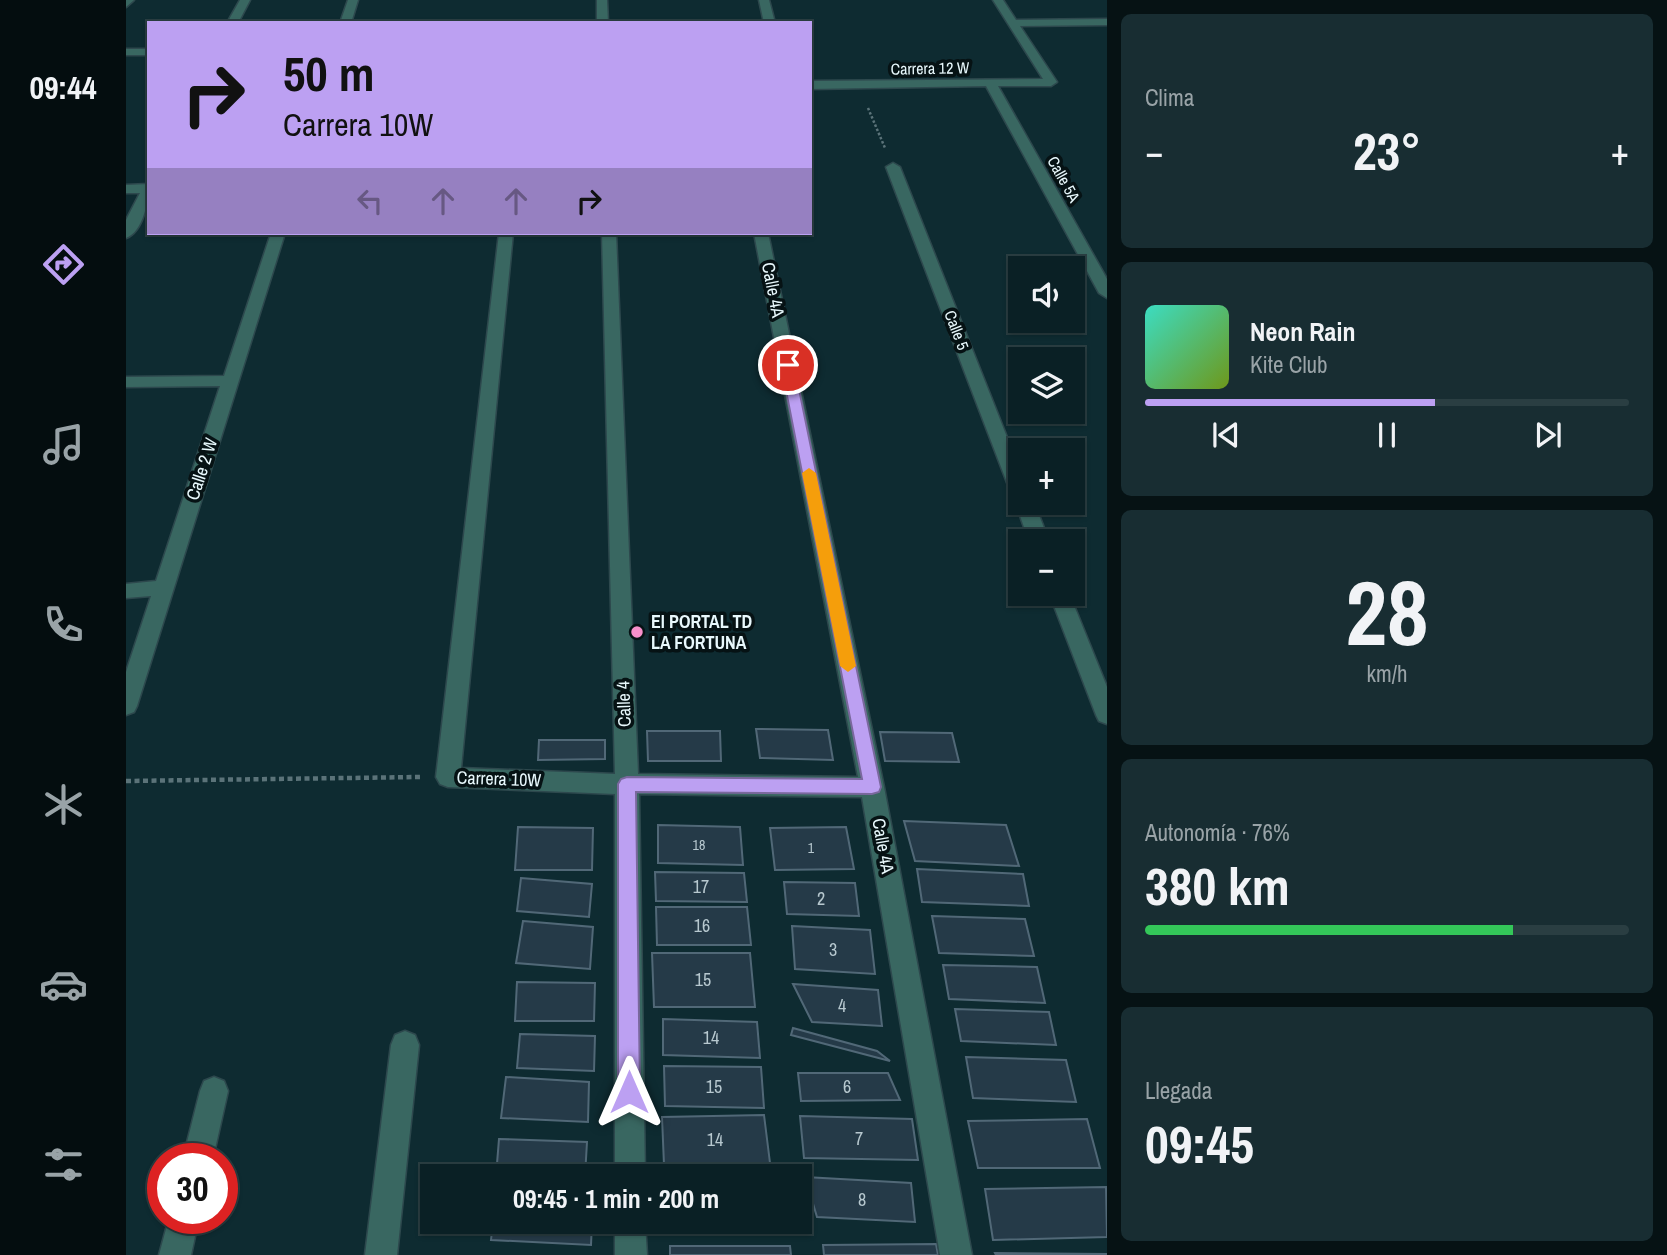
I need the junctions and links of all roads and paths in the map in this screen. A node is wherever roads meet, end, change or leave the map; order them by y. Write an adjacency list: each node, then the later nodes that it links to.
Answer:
1 (245, 0): 6 (street)
2 (352, 0): 7 (street)
3 (602, 0): 8 (street)
4 (764, 0): 9 (street)
5 (998, 0): 11 (street)
6 (233, 21)
7 (346, 21)
8 (603, 21)
9 (769, 21)
10 (1107, 22): 11 (street)
11 (1011, 23): 14 (street, Carrera 12 W)
12 (126, 52): 13 (street)
13 (147, 52)
14 (990, 83): 15 (street, Carrera 12 W); 26 (street, Calle 5A)
15 (858, 84): 16 (street, Carrera 12 W); 17 (path)
16 (812, 85)
17 (893, 167): 29 (street, Calle 5)
18 (126, 189): 19 (street)
19 (147, 189)
20 (147, 193): 21 (street)
21 (126, 234)
22 (277, 235): 27 (street, Calle 2 W)
23 (506, 235): 36 (street)
24 (609, 235): 38 (street, Calle 4)
25 (761, 235): 39 (street, Calle 4A)
26 (1107, 293)
27 (231, 381): 28 (street); 30 (street, Calle 2 W)
28 (126, 383)
29 (1008, 462)
30 (164, 588): 31 (street); 34 (street, Calle 2 W)
31 (126, 591)
32 (1065, 606): 33 (street)
33 (1100, 680): 35 (street)
34 (126, 705)
35 (1107, 715)
36 (448, 777): 37 (path, Carrera 10W); 38 (street, Carrera 10W)
37 (126, 781)
38 (627, 784): 39 (street, Carrera 10W); 43 (street, Calle 4)
39 (872, 787): 49 (street, Calle 4A)
40 (405, 1045): 47 (street)
41 (214, 1091): 42 (street)
42 (202, 1143)
43 (630, 1164)
44 (180, 1234): 46 (street)
45 (630, 1234): 48 (street)
46 (175, 1255)
47 (381, 1255)
48 (631, 1255)
49 (956, 1255)

